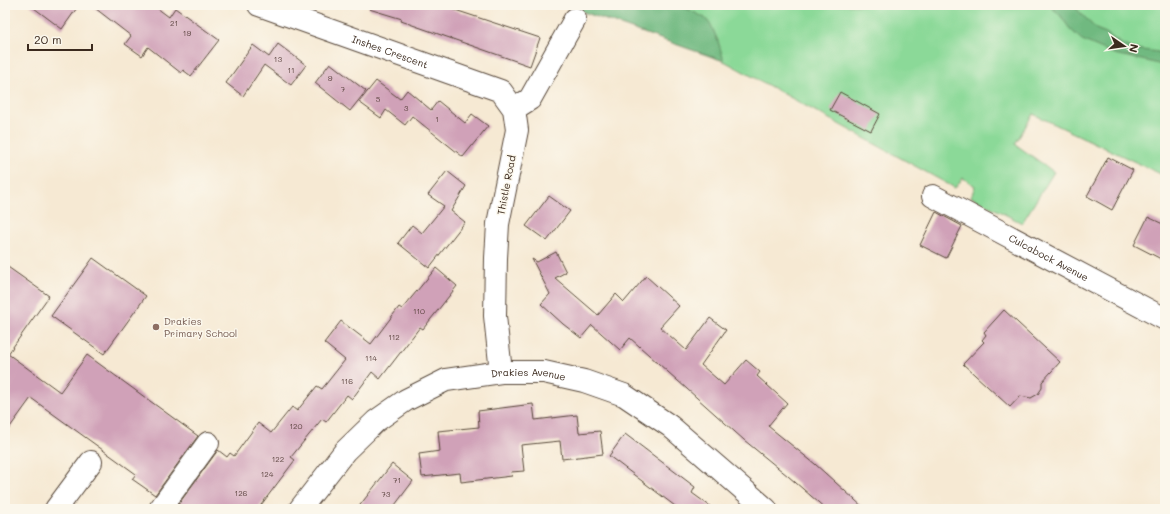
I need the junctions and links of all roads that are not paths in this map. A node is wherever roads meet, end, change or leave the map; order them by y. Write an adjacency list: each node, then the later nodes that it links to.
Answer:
1 (258, 5): 3 (street, Inshes Crescent)
2 (574, 19): 3 (street)
3 (514, 108): 6 (street, Thistle Road)
4 (933, 196): 5 (street, Culcabock Avenue)
5 (1165, 319)
6 (501, 372): 11 (street, Drakies Avenue); 12 (street, Drakies Avenue)
7 (208, 443): 10 (street)
8 (91, 462): 9 (street)
9 (56, 509)
10 (160, 509)
11 (300, 509)
12 (766, 509)

